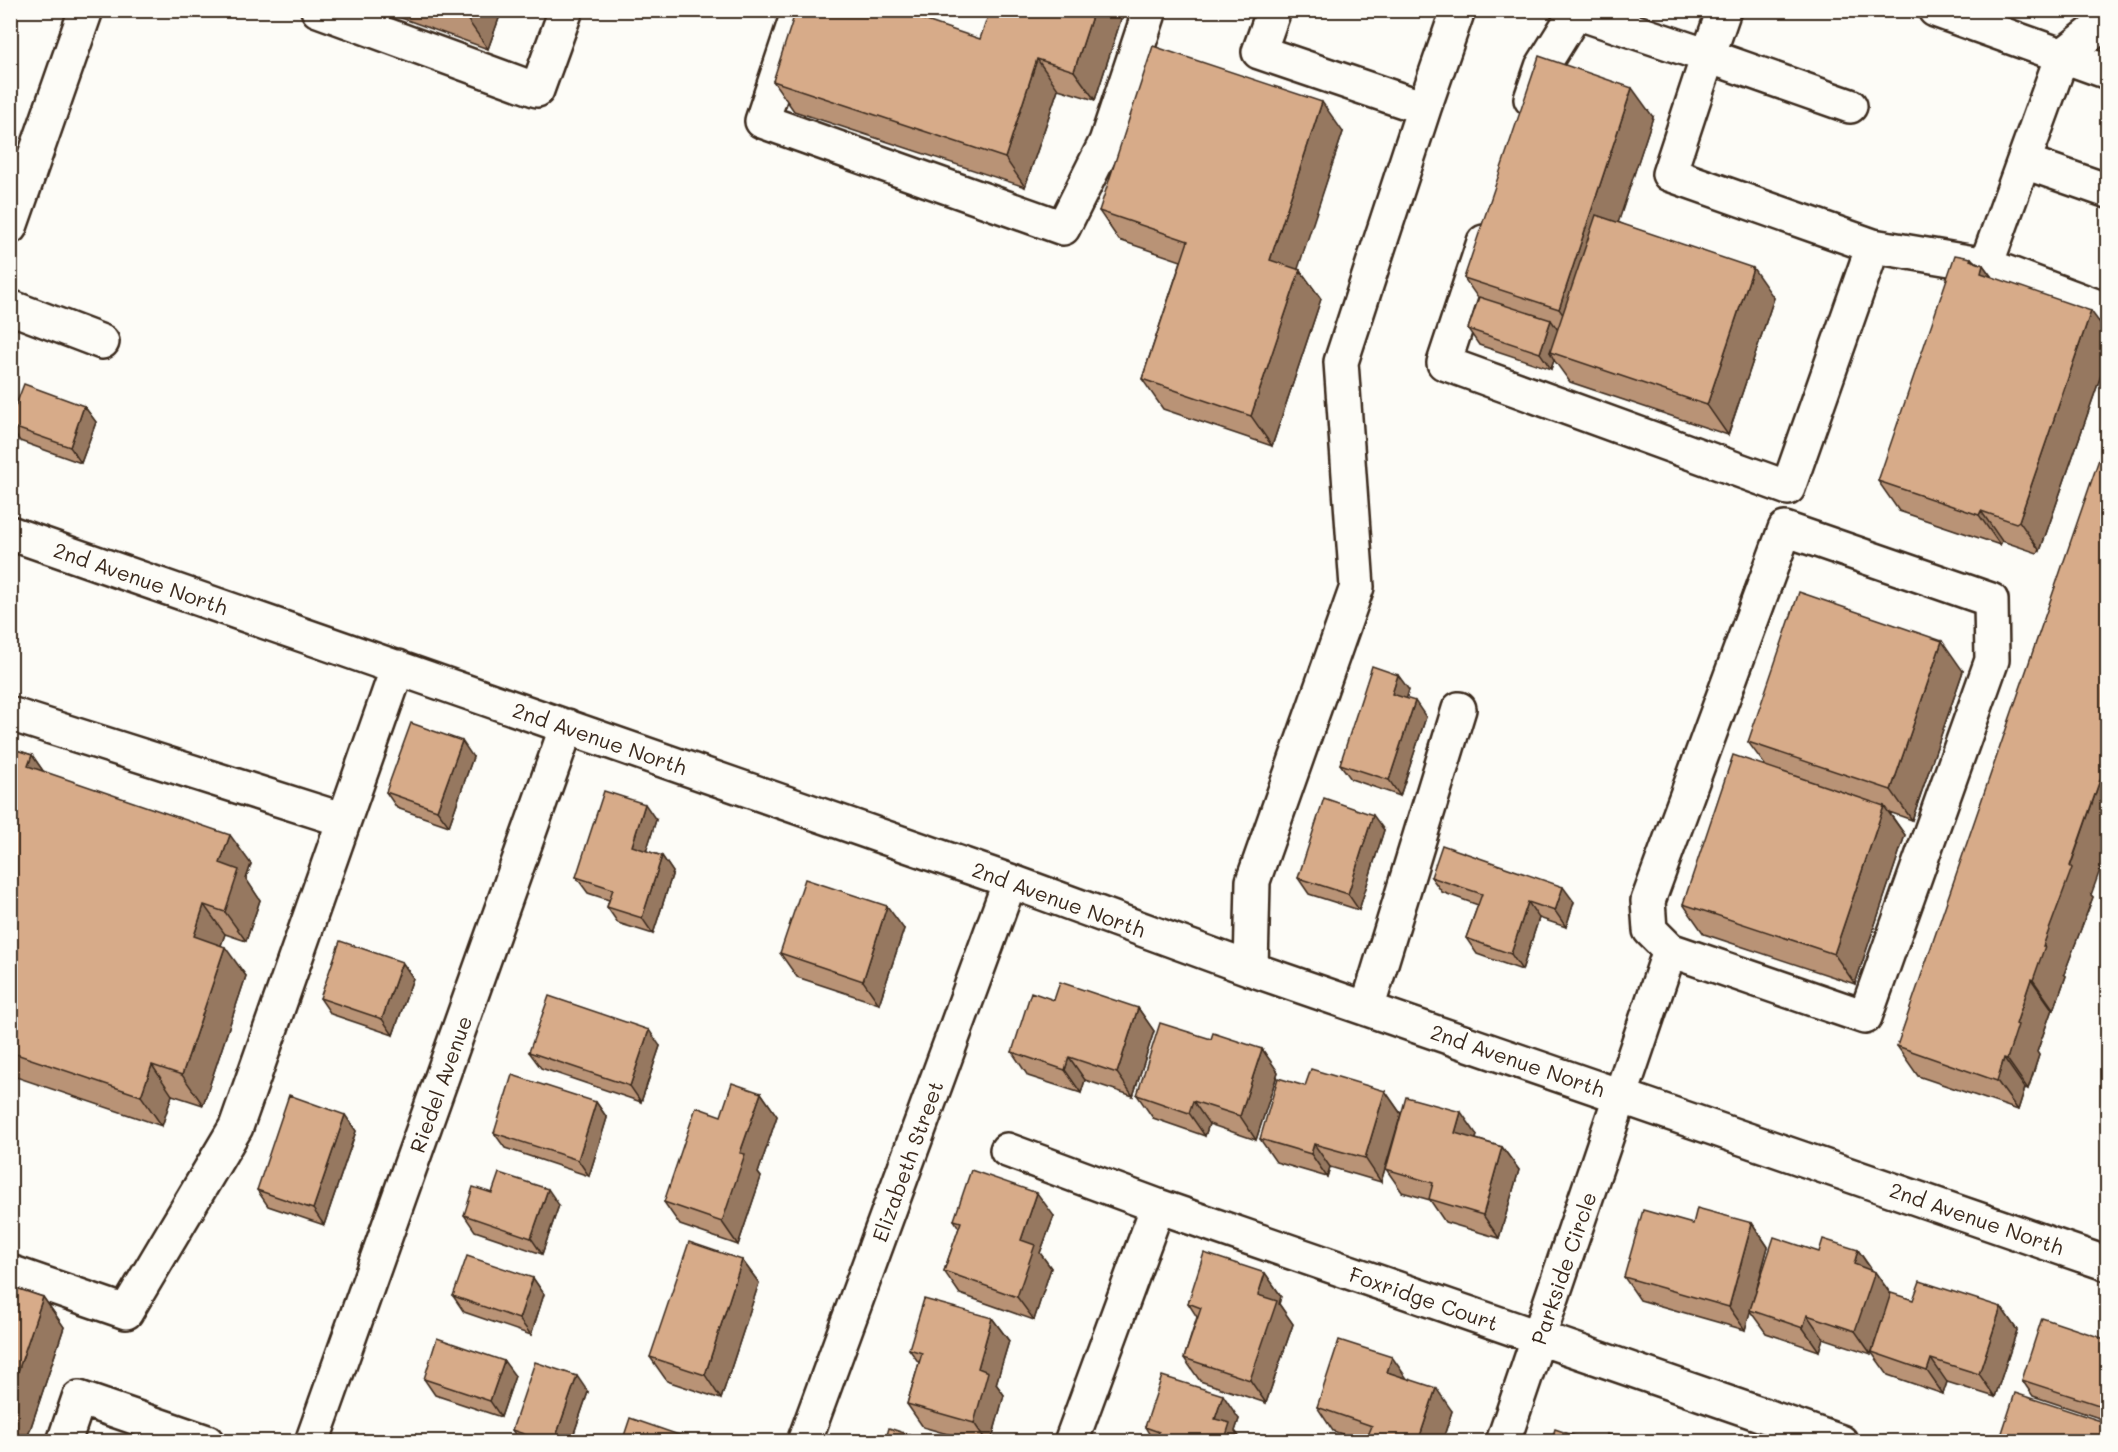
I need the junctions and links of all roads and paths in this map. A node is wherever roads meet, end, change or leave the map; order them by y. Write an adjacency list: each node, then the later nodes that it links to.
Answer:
1 (86, 10): 20 (street)
2 (318, 10): 3 (street)
3 (566, 10)
4 (799, 10): 5 (street)
5 (1150, 10)
6 (1274, 10): 15 (street)
7 (1458, 10): 15 (street)
8 (1724, 10): 11 (street)
9 (1935, 10): 12 (street)
10 (2108, 25): 12 (street)
11 (1708, 56): 14 (street); 16 (street); 21 (street)
12 (2062, 56): 13 (street); 17 (street)
13 (2108, 72)
14 (1851, 106)
15 (1424, 108): 36 (street)
16 (1523, 124)
17 (2025, 162): 18 (street); 22 (street)
18 (2108, 191)
19 (1493, 215): 26 (street)
20 (10, 227)
21 (1873, 246): 22 (street); 26 (street)
22 (1986, 265): 23 (street)
23 (2093, 305)
24 (10, 307): 25 (street)
25 (102, 342)
26 (1788, 488): 27 (street)
27 (1785, 529): 35 (street); 35 (street)
28 (10, 533): 29 (street, 2nd Avenue North)
29 (398, 668): 32 (street, 2nd Avenue North); 33 (street)
30 (1459, 709): 37 (street)
31 (10, 714): 33 (street)
32 (567, 726): 34 (street, 2nd Avenue North); 46 (street, Riedel Avenue)
33 (344, 820): 42 (street)
34 (1010, 881): 36 (street, 2nd Avenue North); 47 (street, Elizabeth Street)
35 (1670, 950): 38 (street, Parkside Circle)
36 (1251, 969): 37 (street, 2nd Avenue North)
37 (1367, 1009): 38 (street, 2nd Avenue North)
38 (1623, 1095): 41 (street, 2nd Avenue North); 43 (street, Parkside Circle)
39 (1007, 1150): 40 (street, Foxridge Court)
40 (1158, 1206): 43 (street, Foxridge Court); 48 (street)
41 (2108, 1264)
42 (10, 1272)
43 (1539, 1337): 49 (street, Parkside Circle); 50 (street, Foxridge Court)
44 (64, 1442): 45 (street)
45 (207, 1442)
46 (312, 1442)
47 (804, 1442)
48 (1071, 1442)
49 (1503, 1442)
50 (1841, 1442)

